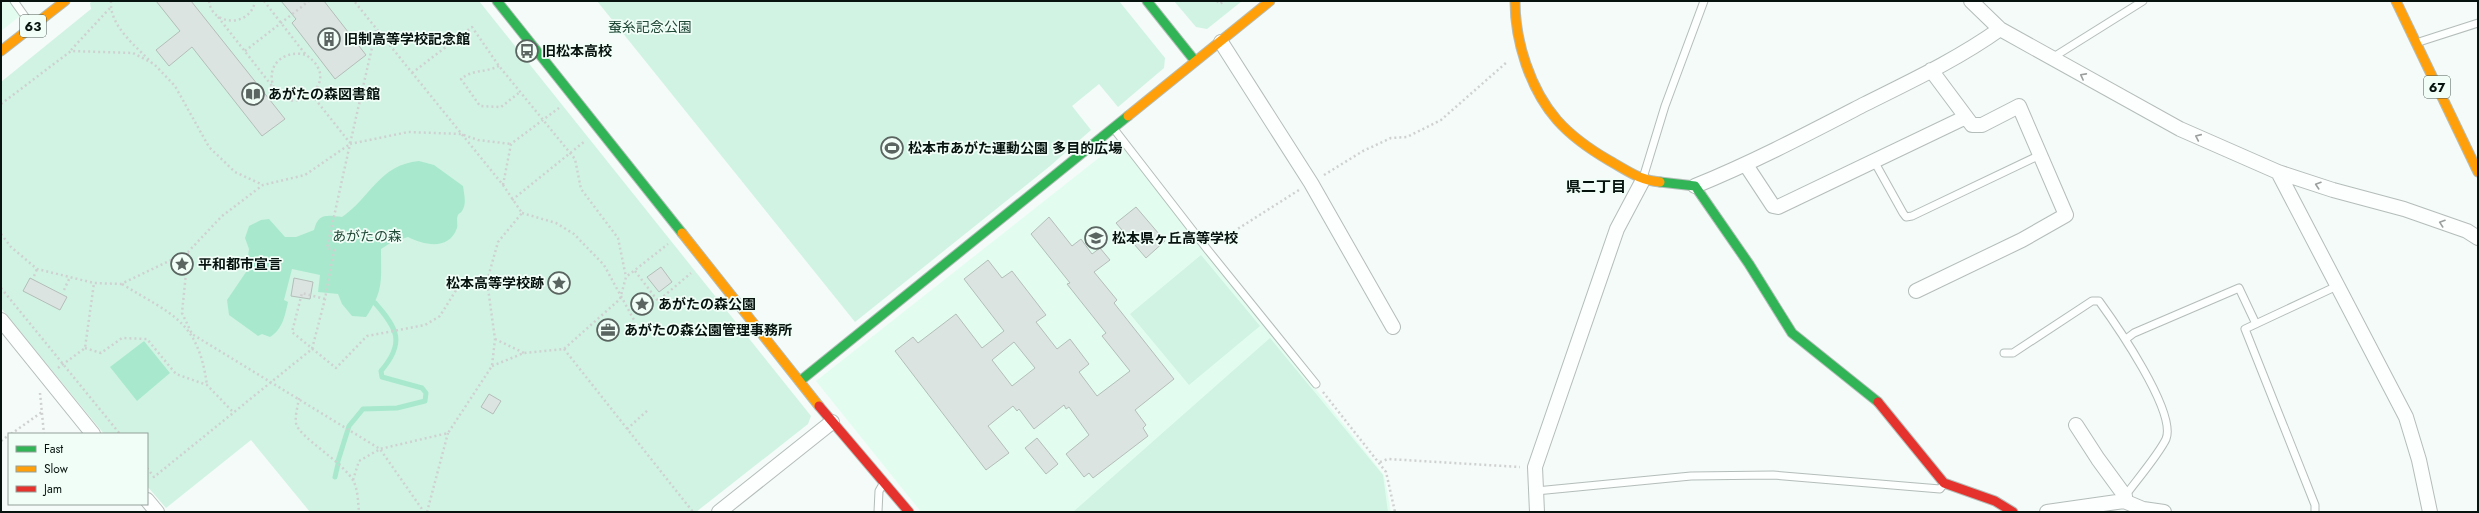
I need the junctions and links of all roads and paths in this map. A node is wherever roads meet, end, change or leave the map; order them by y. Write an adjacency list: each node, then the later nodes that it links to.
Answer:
1 (14, 1): 23 (lane)
2 (65, 1): 23 (street, 63)
3 (111, 1): 19 (path)
4 (209, 1): 20 (path)
5 (256, 1): 20 (path)
6 (264, 1): 21 (path)
7 (309, 1): 21 (path)
8 (354, 1): 25 (path)
9 (497, 1): 99 (street)
10 (1147, 1): 34 (street)
11 (1217, 1): 12 (path)
12 (1224, 1)
13 (1270, 1): 26 (street)
14 (1515, 1): 28 (street)
15 (1704, 1): 57 (lane)
16 (1971, 1): 24 (street)
17 (2144, 1): 33 (lane)
18 (2396, 1): 27 (street, 67)
19 (110, 8): 30 (path); 35 (path)
20 (218, 17): 31 (path)
21 (282, 23): 31 (path); 32 (path)
22 (2478, 23): 27 (lane)
23 (32, 27): 29 (street, 63)
24 (2000, 29): 33 (street); 37 (street)
25 (376, 30): 38 (path); 49 (path)
26 (1221, 42): 34 (street); 58 (street)
27 (2417, 43): 56 (street, 67)
28 (1522, 48): 57 (street); 58 (path)
29 (1, 51)
30 (71, 51): 35 (path); 42 (path)
31 (245, 51): 39 (path)
32 (306, 55): 39 (path); 41 (path)
33 (2051, 58): 55 (street, one-way to 33)
34 (1195, 61): 46 (street)
35 (154, 64): 59 (path)
36 (499, 66): 38 (path); 40 (path); 40 (path)
37 (1931, 70): 44 (street); 54 (street)
38 (412, 73): 47 (path)
39 (275, 89): 41 (path)
40 (520, 92): 45 (path)
41 (312, 95): 49 (path)
42 (1, 104)
43 (562, 105): 45 (path)
44 (1966, 117): 52 (street); 53 (street)
45 (542, 121): 50 (path); 51 (path)
46 (1114, 129): 67 (lane); 99 (street)
47 (461, 134): 49 (path); 50 (path); 60 (path)
48 (589, 138): 51 (path)
49 (350, 144): 59 (path); 83 (path)
50 (511, 144): 60 (path)
51 (570, 153): 62 (path); 74 (path)
52 (2040, 155): 53 (lane); 82 (street)
53 (1874, 160): 54 (street)
54 (1746, 165): 61 (street)
55 (2278, 172): 65 (street, one-way to 55); 79 (street)
56 (2478, 172)
57 (1643, 180): 61 (street); 118 (street)
58 (1311, 183): 67 (path); 88 (street)
59 (263, 185): 68 (path)
60 (502, 185): 62 (path)
61 (1695, 186): 122 (street)
62 (512, 200): 63 (path)
63 (522, 213): 75 (path); 84 (path)
64 (1, 234): 69 (path)
65 (2478, 238)
66 (671, 241): 71 (path)
67 (1207, 249): 102 (lane)
68 (188, 252): 77 (path); 89 (path)
69 (37, 269): 72 (path); 73 (path)
70 (695, 270): 71 (path)
71 (635, 271): 74 (path)
72 (34, 276)
73 (70, 277): 76 (path); 81 (path)
74 (626, 278): 84 (path)
75 (487, 281): 78 (path); 90 (path); 93 (path)
76 (94, 283): 77 (path); 92 (path)
77 (121, 284): 89 (path)
78 (505, 285)
79 (2337, 286): 87 (lane); 140 (street)
80 (1, 288): 97 (path)
81 (64, 290)
82 (1916, 291)
83 (325, 299): 93 (path); 93 (path)
84 (620, 299): 86 (path); 94 (path)
85 (1, 320): 113 (street)
86 (634, 320)
87 (2256, 324): 91 (lane); 139 (lane)
88 (1393, 327)
89 (192, 334): 100 (path); 101 (path)
90 (495, 339): 96 (path); 98 (path)
91 (2126, 339): 95 (lane); 124 (lane)
92 (85, 348): 97 (path); 101 (path)
93 (312, 349): 100 (path)
94 (564, 349): 96 (path); 110 (path)
95 (2004, 353)
96 (524, 354): 98 (path)
97 (64, 364): 114 (path)
98 (492, 366): 115 (path)
99 (800, 381): 108 (street)
100 (271, 383): 104 (path); 107 (path)
101 (207, 384): 107 (path)
102 (1316, 384): 117 (path)
103 (39, 389): 106 (path)
104 (299, 398): 116 (path); 120 (path)
105 (648, 410): 110 (path)
106 (42, 412): 111 (path); 112 (path)
107 (234, 413): 119 (path)
108 (832, 422): 121 (street); 131 (street)
109 (2076, 425): 124 (street)
110 (627, 429): 130 (path)
111 (13, 433)
112 (44, 433)
113 (93, 433)
114 (119, 433)
115 (448, 433): 116 (path); 129 (path)
116 (380, 449): 120 (path); 128 (path)
117 (1380, 462): 118 (path); 134 (path)
118 (1534, 467): 123 (street)
119 (148, 469)
120 (353, 480): 127 (path)
121 (884, 482): 132 (lane); 133 (street)
122 (1944, 482): 123 (lane); 136 (street)
123 (1536, 491): 135 (street)
124 (2124, 498): 137 (street); 138 (street)
125 (148, 501): 126 (street)
126 (157, 512)
127 (359, 512)
128 (424, 512)
129 (427, 512)
130 (693, 512)
131 (719, 512)
132 (878, 512)
133 (909, 512)
134 (1395, 512)
135 (1536, 512)
136 (2013, 512)
137 (2048, 512)
138 (2164, 512)
139 (2315, 512)
140 (2430, 512)

